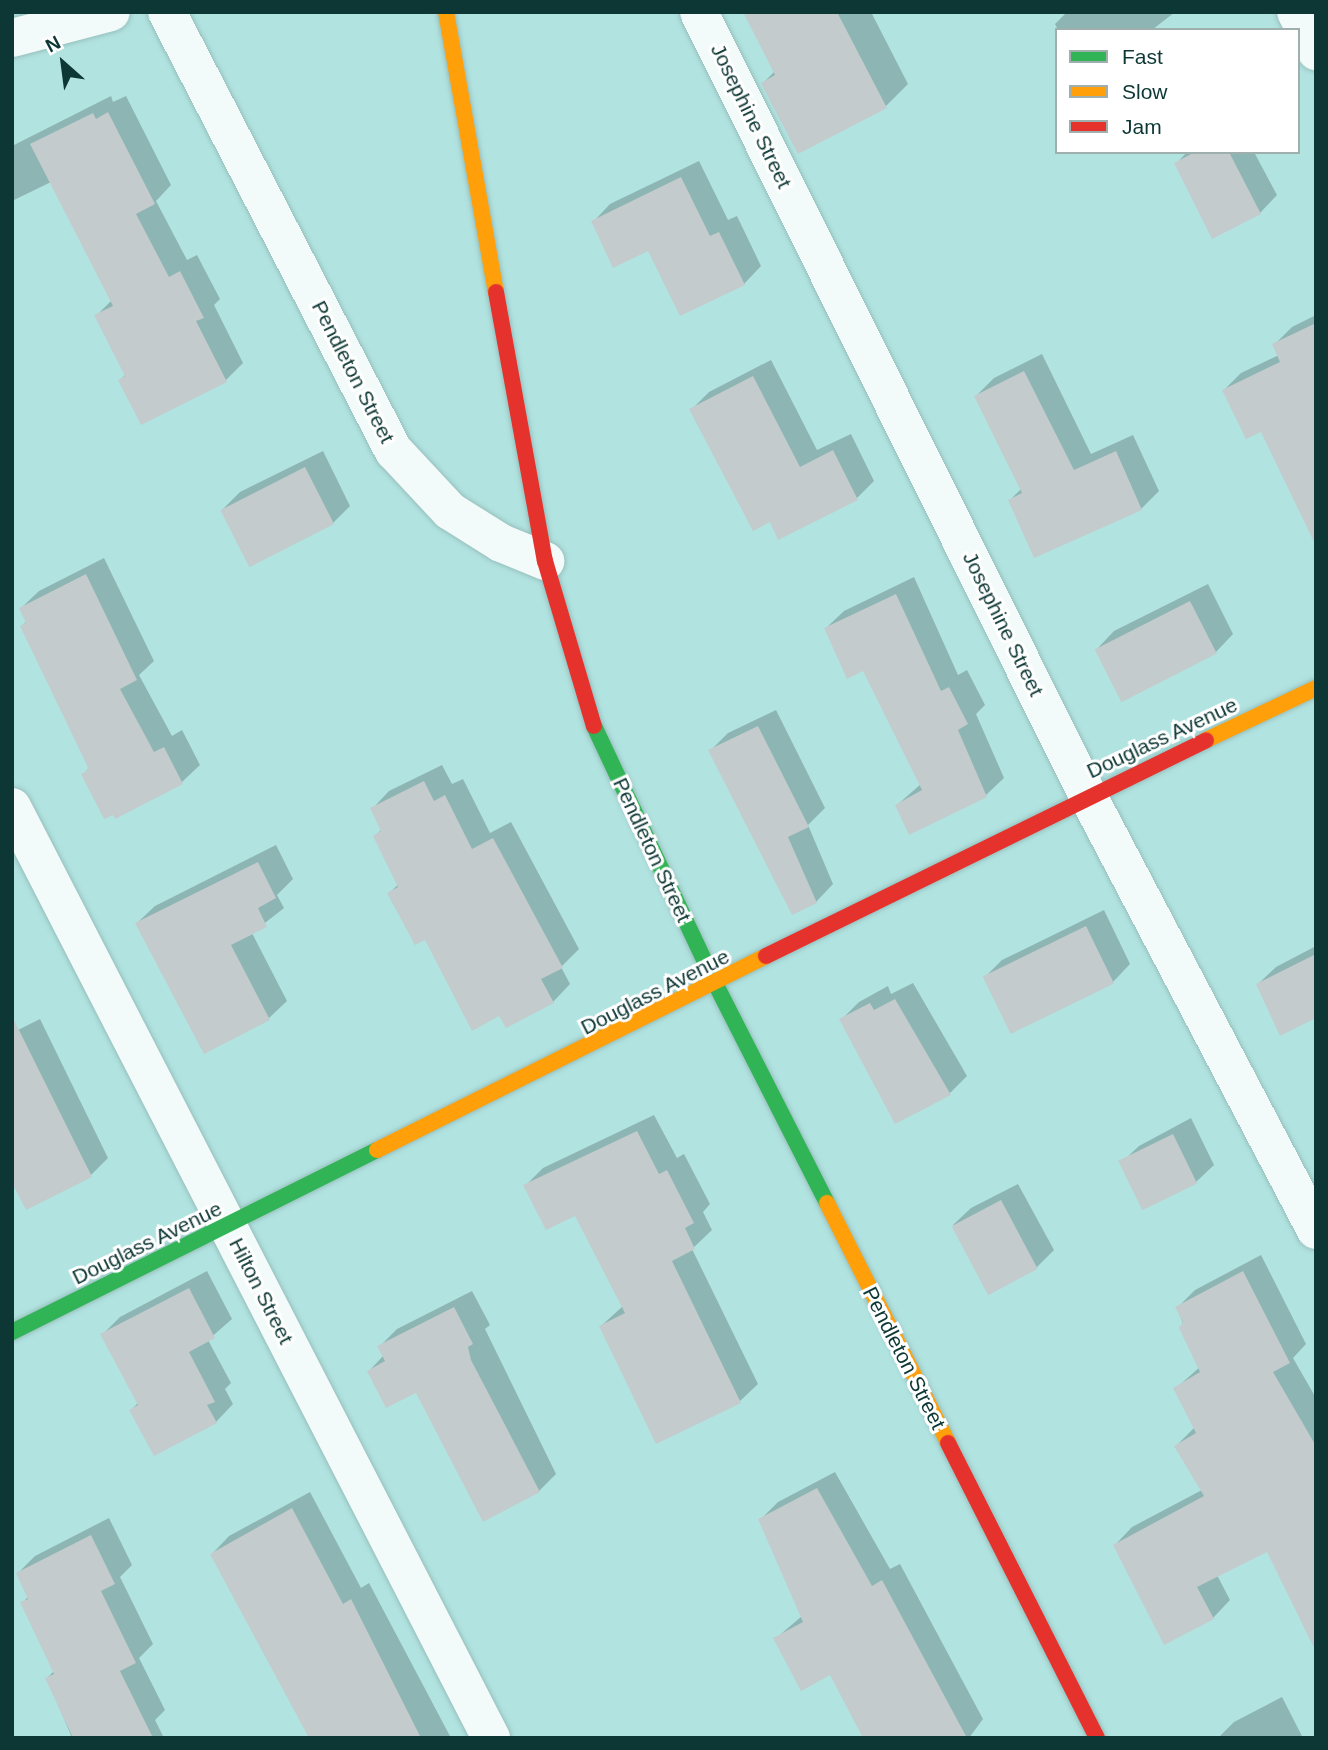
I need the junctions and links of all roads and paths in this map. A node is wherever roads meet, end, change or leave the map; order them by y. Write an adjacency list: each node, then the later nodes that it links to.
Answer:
1 (111, 12): 6 (street)
2 (167, 12): 8 (street, Pendleton Street)
3 (446, 12): 8 (main road)
4 (699, 12): 10 (street, Josephine Street)
5 (1296, 12): 7 (street)
6 (12, 38)
7 (1316, 51)
8 (545, 561): 12 (main road, Pendleton Street)
9 (1316, 688): 10 (main road, Douglass Avenue)
10 (1088, 796): 12 (main road, Douglass Avenue); 14 (street, Josephine Street)
11 (12, 807): 13 (street, Hilton Street)
12 (716, 985): 13 (main road, Douglass Avenue); 17 (main road, Pendleton Street)
13 (229, 1227): 15 (main road, Douglass Avenue); 16 (street, Hilton Street)
14 (1316, 1230)
15 (12, 1332)
16 (491, 1738)
17 (1097, 1738)

